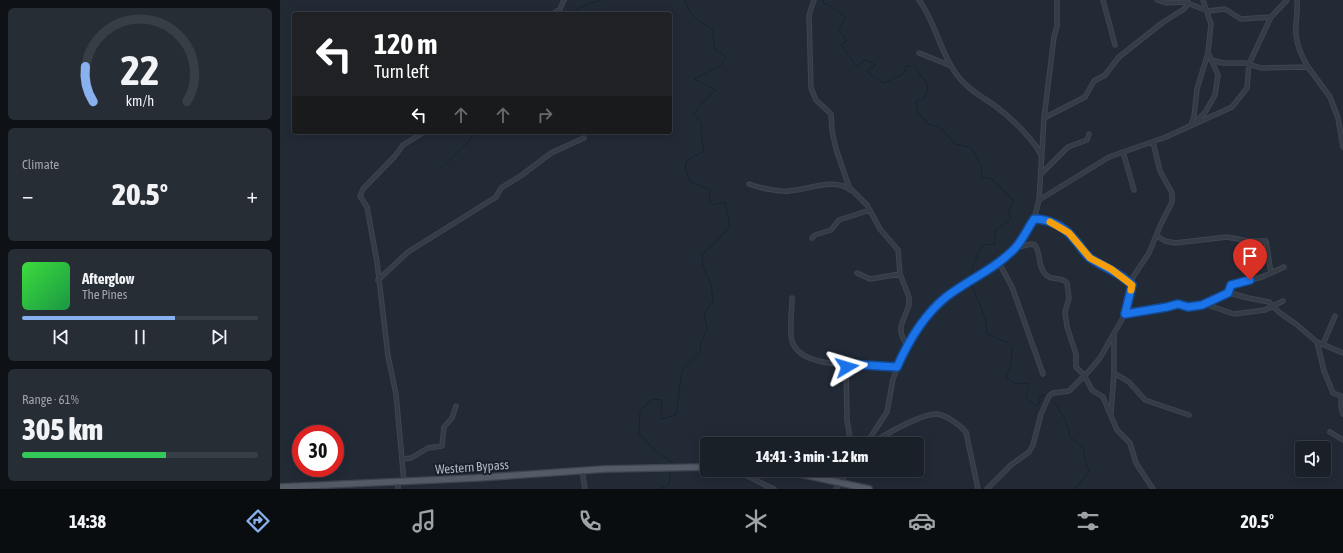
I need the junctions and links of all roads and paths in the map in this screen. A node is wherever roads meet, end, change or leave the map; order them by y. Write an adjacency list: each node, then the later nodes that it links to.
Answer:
1 (564, 0): 13 (street)
2 (814, 0): 34 (street)
3 (919, 0): 20 (street)
4 (1057, 0): 22 (street)
5 (1103, 0): 15 (street)
6 (1157, 0): 11 (street)
7 (1203, 0): 12 (street)
8 (1286, 0): 10 (street)
9 (1297, 0): 21 (street)
10 (1282, 2): 14 (street)
11 (1189, 3): 12 (street); 22 (street)
12 (1206, 10): 14 (street); 16 (street)
13 (556, 12)
14 (1271, 17): 19 (street)
15 (1115, 45)
16 (1208, 52): 18 (street); 24 (street)
17 (918, 53): 20 (street)
18 (1211, 60): 19 (street); 23 (street)
19 (1249, 64): 21 (street); 23 (street)
20 (949, 65): 31 (street)
21 (1308, 67): 29 (street)
22 (1044, 118): 31 (street)
23 (1196, 122): 24 (street)
24 (1191, 125): 28 (street)
25 (421, 134): 47 (street)
26 (1089, 134): 32 (street)
27 (584, 138): 47 (street)
28 (1153, 142): 30 (street); 39 (street)
29 (1343, 147)
30 (1123, 152): 35 (street); 36 (street)
31 (1042, 158): 32 (street)
32 (1042, 173): 36 (street)
33 (749, 184): 34 (street)
34 (851, 190): 37 (street)
35 (1134, 190)
36 (1039, 200): 38 (street)
37 (870, 210): 40 (street); 46 (street)
38 (1034, 219): 41 (street); 48 (street)
39 (1157, 236): 45 (street); 48 (street)
40 (812, 238)
41 (1015, 248): 42 (street); 65 (street)
42 (998, 261): 59 (street); 64 (street)
43 (1284, 267): 45 (street)
44 (857, 273): 46 (street)
45 (1271, 273): 49 (street)
46 (900, 274): 59 (street)
47 (378, 280): 75 (street)
48 (1132, 285): 54 (street)
49 (1228, 293): 52 (street); 53 (street)
50 (792, 298): 61 (street)
51 (1283, 301): 53 (street)
52 (1205, 304): 53 (street); 54 (street)
53 (1274, 306): 57 (street)
54 (1125, 314): 56 (street)
55 (1335, 316): 58 (street)
56 (1114, 334): 63 (street); 65 (street)
57 (1317, 342): 58 (street); 69 (street)
58 (1323, 344): 60 (street)
59 (907, 347): 62 (street)
60 (1343, 353)
61 (846, 364): 62 (street); 71 (street)
62 (897, 367): 72 (street)
63 (1114, 372): 67 (street); 68 (street)
64 (1043, 374)
65 (1084, 375): 67 (street); 91 (street)
66 (456, 406): 75 (street)
67 (1111, 414): 92 (street)
68 (1189, 414)
69 (1343, 414)
70 (1330, 432): 74 (street)
71 (850, 437)
72 (871, 437)
73 (882, 437): 90 (street)
74 (1343, 440)
75 (403, 459): 81 (street)
76 (700, 468): 77 (main road, Western Bypass)
77 (582, 470): 81 (main road, Western Bypass); 86 (street)
78 (749, 477): 84 (street)
79 (812, 477): 82 (main road)
80 (844, 477): 82 (street)
81 (401, 482): 83 (main road, Western Bypass); 85 (street)
82 (841, 482): 88 (street); 89 (main road)
83 (280, 487)
84 (767, 488): 87 (street)
85 (398, 489)
86 (585, 489)
87 (774, 489)
88 (836, 489)
89 (869, 489)
90 (978, 489)
91 (987, 489)
92 (1153, 489)

